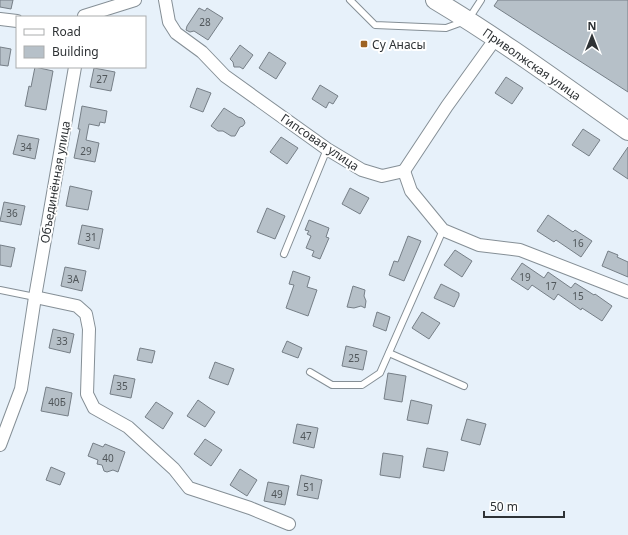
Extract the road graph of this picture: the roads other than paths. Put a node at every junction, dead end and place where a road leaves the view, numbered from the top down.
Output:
1 (135, 0) edge
2 (165, 0) edge
3 (350, 0) edge
4 (435, 0) edge
5 (481, 0) edge
6 (84, 16) edge
7 (0, 20) edge
8 (468, 20) junction
9 (16, 21) edge
10 (496, 38) junction
11 (75, 68) edge
12 (628, 131) edge
13 (327, 148) junction
14 (404, 171) junction
15 (443, 230) junction
16 (284, 254) dead end
17 (0, 290) edge
18 (628, 292) edge
19 (35, 297) junction
20 (389, 353) junction
21 (310, 372) dead end
22 (464, 386) dead end
23 (0, 445) edge
24 (289, 524) dead end

1 - 6 street
2 - 13 street, Гипсовая улица
3 - 8 lane
4 - 8 main road, Приволжская улица
5 - 8 lane
7 - 9 street
8 - 10 main road, Приволжская улица
10 - 12 main road, Приволжская улица
10 - 14 street
11 - 19 street, Объединённая улица
13 - 14 street, Гипсовая улица
13 - 16 lane
14 - 15 street
15 - 18 street
15 - 20 lane
17 - 19 lane
19 - 23 street, Объединённая улица
19 - 24 street
20 - 21 lane
20 - 22 lane

